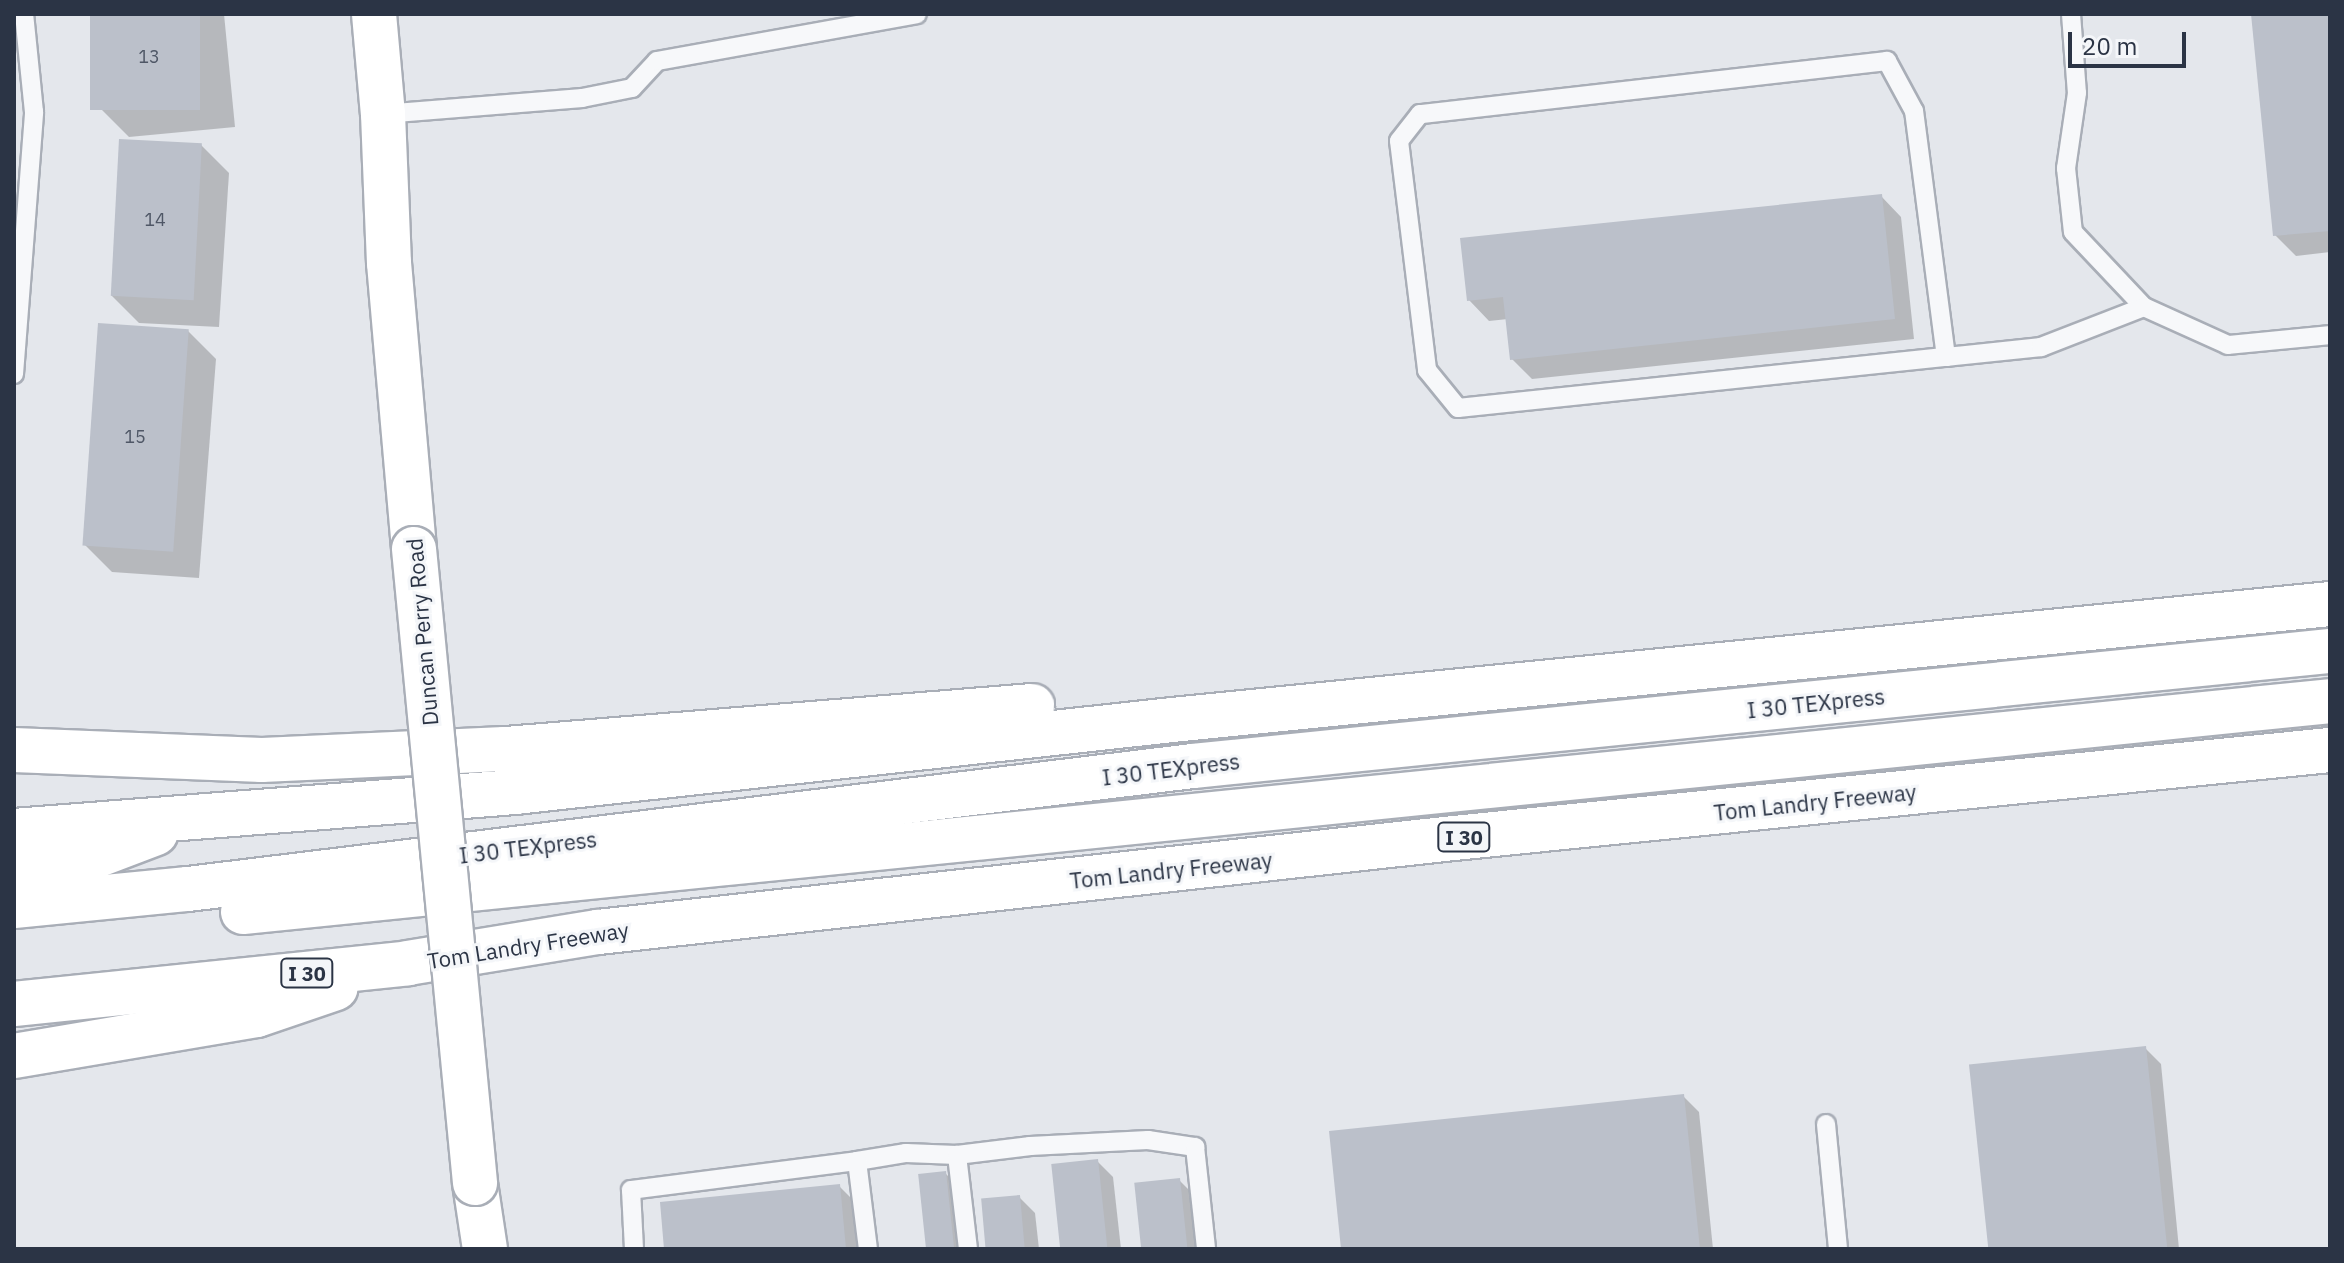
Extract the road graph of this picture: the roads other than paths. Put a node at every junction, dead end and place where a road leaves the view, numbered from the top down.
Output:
1 (24, 14) edge
2 (374, 14) edge
3 (917, 14) edge
4 (2071, 14) edge
5 (383, 114) junction
6 (2144, 307) junction
7 (2330, 335) edge
8 (1946, 357) junction
9 (14, 374) edge
10 (2330, 604) edge
11 (2330, 651) edge
12 (2330, 701) edge
13 (1172, 720) junction
14 (14, 750) edge
15 (2330, 750) edge
16 (203, 815) junction
17 (14, 831) edge
18 (14, 870) edge
19 (14, 906) edge
20 (14, 936) edge
21 (408, 963) junction
22 (14, 1004) edge
23 (14, 1056) edge
24 (1826, 1124) dead end
25 (957, 1155) junction
26 (857, 1161) junction
27 (485, 1249) edge
28 (634, 1249) edge
29 (868, 1249) edge
30 (968, 1249) edge
31 (1206, 1249) edge
32 (1838, 1249) edge

1 - 9 lane
2 - 5 main road, Duncan Perry Road
3 - 5 lane
4 - 6 lane
5 - 27 main road, Duncan Perry Road, bridge
6 - 7 lane
6 - 8 lane
8 - 8 lane
10 - 13 main road
11 - 19 main road, I 30 TEXpress
12 - 20 main road, I 30 TEXpress
13 - 14 main road
13 - 16 main road
15 - 21 main road, Tom Landry Freeway / I 30
16 - 17 main road
16 - 18 main road
21 - 22 main road, Tom Landry Freeway / I 30
21 - 23 main road
24 - 32 lane
25 - 26 lane
25 - 30 lane
25 - 31 lane
26 - 28 lane
26 - 29 lane

